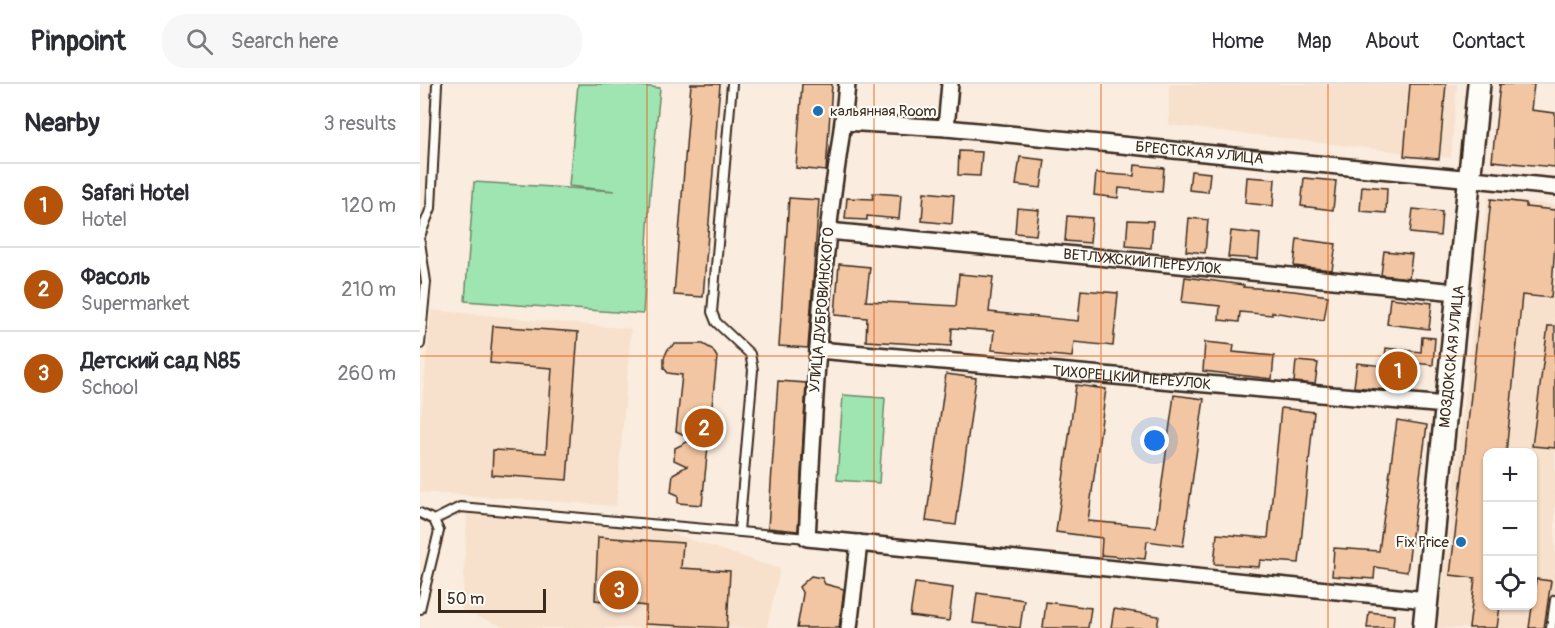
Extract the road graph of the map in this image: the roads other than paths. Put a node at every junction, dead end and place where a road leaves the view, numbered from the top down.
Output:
1 (437, 84) edge
2 (732, 84) edge
3 (847, 84) edge
4 (950, 84) edge
5 (1479, 84) edge
6 (844, 122) junction
7 (946, 128) junction
8 (1469, 178) junction
9 (1555, 187) edge
10 (828, 231) junction
11 (420, 236) edge
12 (420, 242) edge
13 (1457, 292) junction
14 (420, 344) edge
15 (818, 350) junction
16 (1446, 405) junction
17 (420, 513) edge
18 (434, 520) junction
19 (739, 531) junction
20 (807, 538) junction
21 (859, 543) junction
22 (1427, 600) junction
23 (1555, 600) edge
24 (420, 609) edge
25 (849, 628) edge
26 (1424, 628) edge
27 (1551, 628) edge

1 - 11 lane
2 - 19 lane
3 - 6 street, УЛИЦА ДУБРОВИНСКОГО
4 - 7 street
5 - 8 main road, МОЗДОКСКАЯ УЛИЦА
6 - 7 street, БРЕСТСКАЯ УЛИЦА
6 - 10 street, УЛИЦА ДУБРОВИНСКОГО
7 - 8 street, БРЕСТСКАЯ УЛИЦА
8 - 9 street, БРЕСТСКАЯ УЛИЦА
8 - 13 main road, МОЗДОКСКАЯ УЛИЦА
10 - 13 street, ВЕТЛУЖСКИЙ ПЕРЕУЛОК
10 - 15 street, УЛИЦА ДУБРОВИНСКОГО
12 - 14 lane
13 - 16 main road, МОЗДОКСКАЯ УЛИЦА
15 - 16 street, ТИХОРЕЦКИЙ ПЕРЕУЛОК
15 - 20 street, УЛИЦА ДУБРОВИНСКОГО
16 - 22 main road, МОЗДОКСКАЯ УЛИЦА
17 - 18 lane
18 - 19 lane
18 - 24 lane
19 - 20 lane
20 - 21 street
21 - 22 street
21 - 25 street
22 - 26 main road, МОЗДОКСКАЯ УЛИЦА
23 - 27 lane

